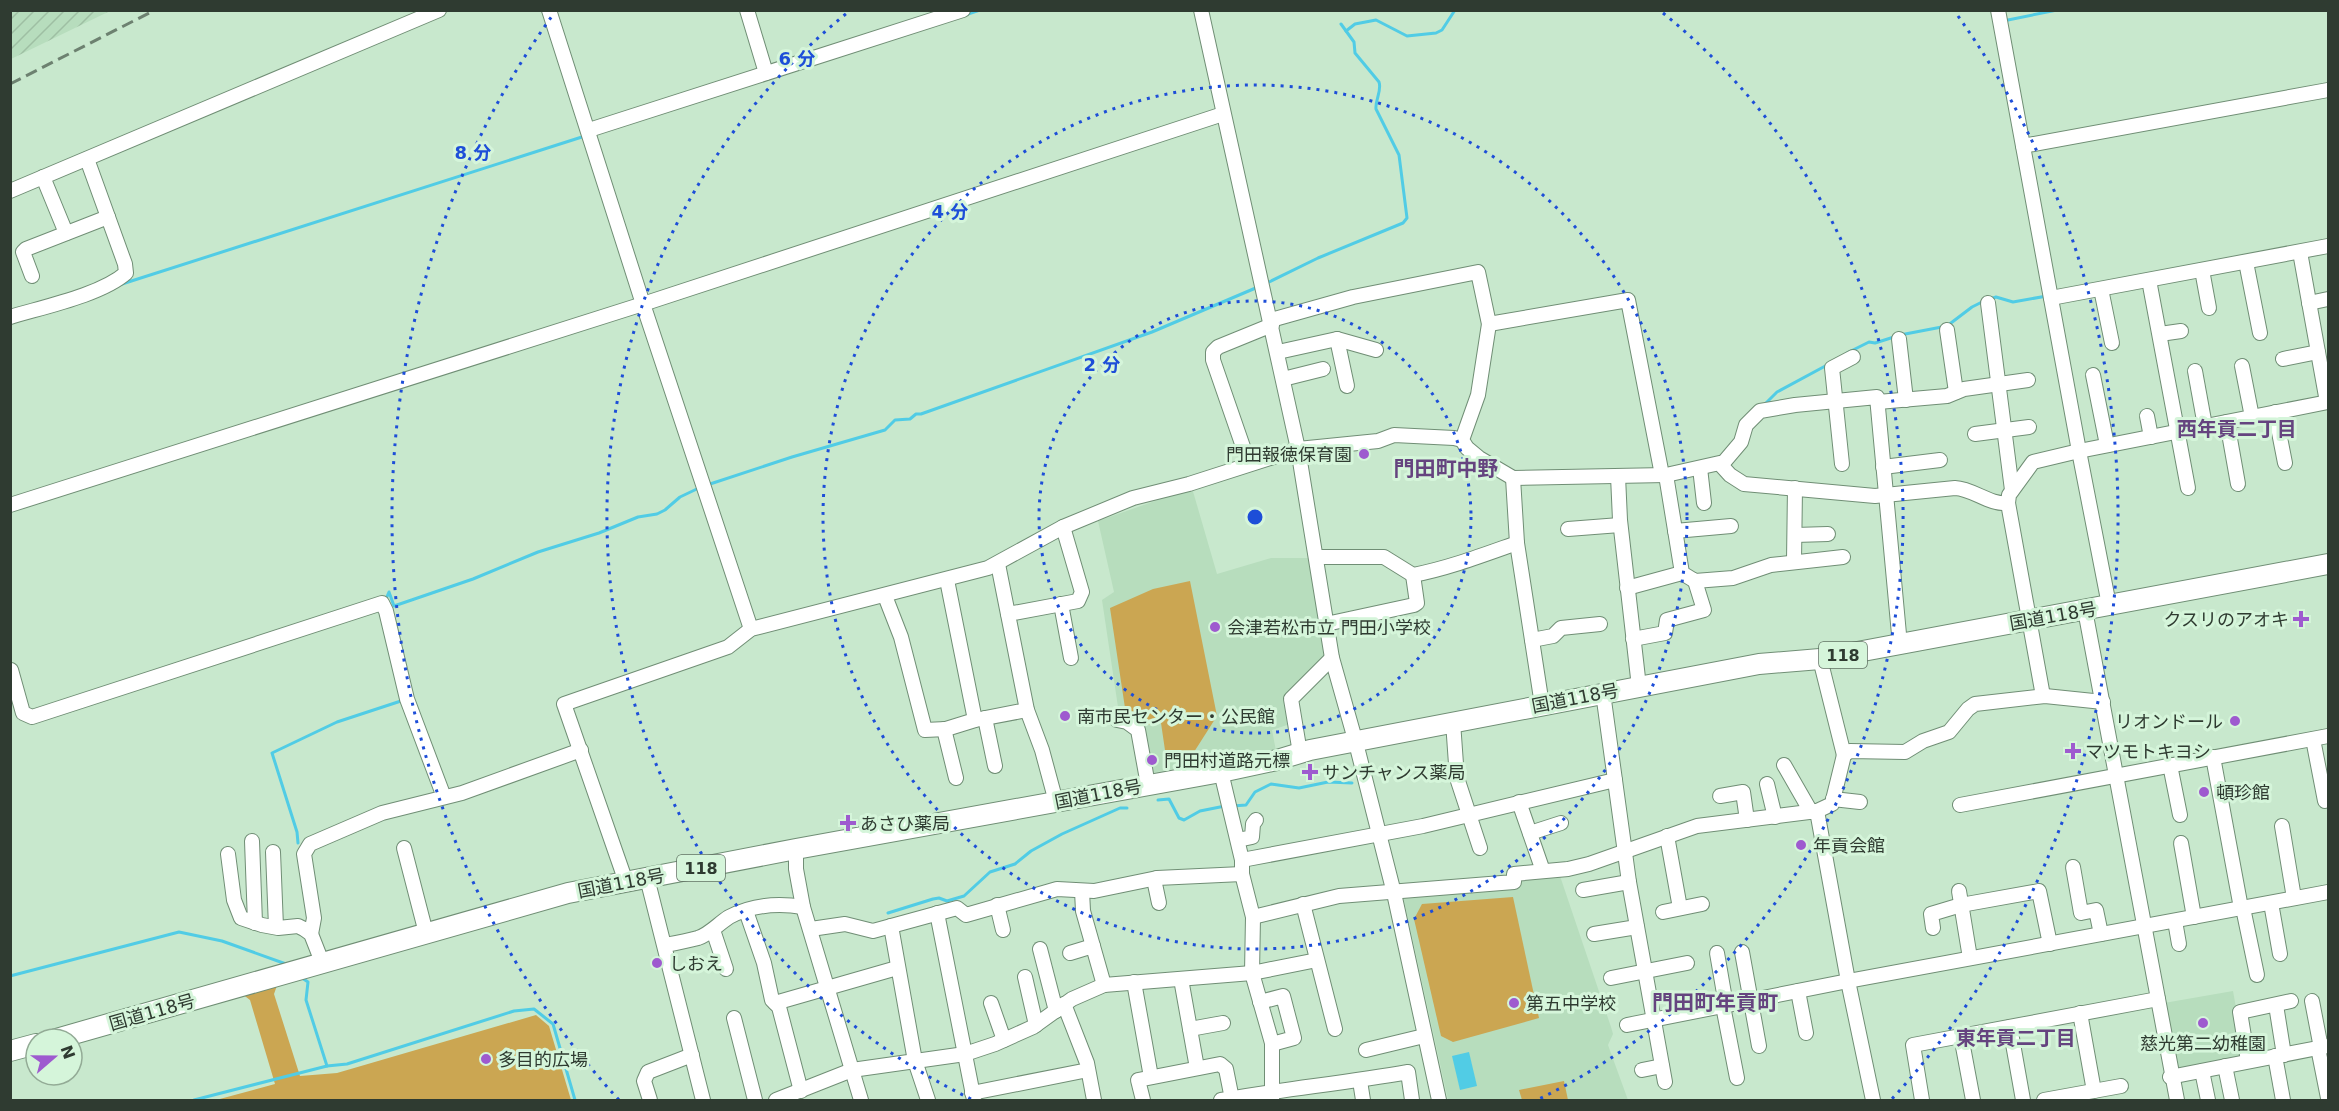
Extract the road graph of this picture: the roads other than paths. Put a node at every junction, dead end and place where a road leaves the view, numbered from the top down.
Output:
1 (440, 10) edge
2 (549, 10) edge
3 (747, 10) edge
4 (963, 10) edge
5 (1201, 10) edge
6 (1998, 10) edge
7 (766, 74) junction
8 (2328, 90) edge
9 (1223, 114) junction
10 (589, 130) junction
11 (2023, 146) junction
12 (87, 159) junction
13 (43, 177) junction
14 (10, 191) edge
15 (108, 217) junction
16 (66, 233) junction
17 (2328, 249) edge
18 (2300, 252) junction
19 (2246, 262) junction
20 (2202, 270) junction
21 (32, 276) dead end
22 (2149, 280) junction
23 (2101, 289) junction
24 (2051, 298) junction
25 (2328, 299) edge
26 (1988, 303) dead end
27 (2309, 303) junction
28 (643, 304) junction
29 (2209, 308) dead end
30 (10, 317) edge
31 (1271, 322) junction
32 (1489, 324) junction
33 (1947, 330) dead end
34 (2181, 331) dead end
35 (2260, 333) dead end
36 (2160, 334) junction
37 (1337, 339) junction
38 (1899, 339) dead end
39 (2112, 343) dead end
40 (1376, 350) dead end
41 (1278, 352) junction
42 (2318, 352) junction
43 (1853, 357) dead end
44 (2283, 359) dead end
45 (2242, 366) dead end
46 (1323, 369) dead end
47 (2195, 371) dead end
48 (2093, 375) dead end
49 (1283, 379) junction
50 (2028, 380) dead end
51 (1998, 383) junction
52 (1347, 386) dead end
53 (1956, 392) junction
54 (1906, 400) junction
55 (1835, 402) junction
56 (1878, 402) junction
57 (2328, 402) edge
58 (2275, 412) junction
59 (2147, 416) dead end
60 (2252, 417) junction
61 (2227, 422) junction
62 (2205, 426) junction
63 (2029, 427) dead end
64 (2005, 431) junction
65 (2178, 432) junction
66 (1975, 434) dead end
67 (2151, 437) junction
68 (1462, 440) junction
69 (2107, 445) junction
70 (1298, 449) junction
71 (2079, 451) junction
72 (1940, 460) dead end
73 (2285, 463) dead end
74 (1249, 464) junction
75 (1720, 464) junction
76 (1842, 464) dead end
77 (1883, 466) junction
78 (1700, 468) junction
79 (1664, 475) junction
80 (1618, 476) junction
81 (1513, 478) junction
82 (2238, 484) dead end
83 (1795, 488) junction
84 (2188, 488) dead end
85 (1886, 496) junction
86 (2010, 497) junction
87 (1704, 503) dead end
88 (10, 505) edge
89 (1620, 525) junction
90 (1731, 526) dead end
91 (1063, 527) junction
92 (1568, 529) dead end
93 (1675, 531) junction
94 (1828, 534) dead end
95 (1795, 535) junction
96 (1517, 543) junction
97 (1317, 557) junction
98 (1843, 557) dead end
99 (1794, 561) junction
100 (998, 564) junction
101 (2328, 564) edge
102 (1682, 573) junction
103 (1413, 575) junction
104 (947, 580) junction
105 (1695, 580) junction
106 (1627, 588) junction
107 (885, 596) junction
108 (1061, 604) junction
109 (2109, 605) junction
110 (2085, 610) junction
111 (1008, 614) junction
112 (2030, 620) junction
113 (1326, 624) junction
114 (1600, 624) dead end
115 (751, 629) junction
116 (1633, 639) junction
117 (1532, 640) junction
118 (1900, 645) junction
119 (1071, 658) dead end
120 (1332, 658) junction
121 (10, 659) edge
122 (1820, 659) junction
123 (11, 670) edge
124 (1638, 687) junction
125 (1603, 693) junction
126 (2043, 696) junction
127 (2103, 702) junction
128 (1542, 705) junction
129 (1027, 710) junction
130 (980, 719) junction
131 (1117, 720) dead end
132 (1453, 722) junction
133 (944, 729) junction
134 (2328, 736) edge
135 (2313, 739) junction
136 (1356, 742) junction
137 (581, 750) junction
138 (1300, 753) junction
139 (1844, 755) junction
140 (2213, 757) junction
141 (1784, 765) dead end
142 (2170, 765) junction
143 (995, 766) dead end
144 (1221, 772) junction
145 (2117, 777) junction
146 (956, 778) dead end
147 (1615, 780) junction
148 (1148, 784) junction
149 (1767, 784) dead end
150 (1720, 796) dead end
151 (444, 797) junction
152 (1833, 799) junction
153 (2325, 801) dead end
154 (1056, 802) junction
155 (1519, 802) junction
156 (1860, 802) dead end
157 (1960, 805) dead end
158 (1814, 812) junction
159 (1468, 814) junction
160 (2180, 815) dead end
161 (1774, 817) junction
162 (1256, 820) dead end
163 (1748, 820) junction
164 (1561, 823) dead end
165 (2282, 826) dead end
166 (1530, 833) junction
167 (1379, 834) junction
168 (1667, 836) junction
169 (1238, 840) junction
170 (252, 842) dead end
171 (2181, 843) dead end
172 (404, 848) dead end
173 (1480, 848) dead end
174 (796, 849) junction
175 (1624, 850) junction
176 (273, 852) dead end
177 (228, 854) dead end
178 (1242, 867) junction
179 (2073, 867) dead end
180 (1543, 871) junction
181 (647, 878) junction
182 (1157, 878) junction
183 (626, 882) junction
184 (1629, 882) junction
185 (1583, 890) dead end
186 (1082, 891) junction
187 (1959, 891) dead end
188 (2328, 892) edge
189 (1394, 893) junction
190 (2294, 898) junction
191 (1159, 903) dead end
192 (2271, 903) junction
193 (1303, 904) junction
194 (1702, 904) dead end
195 (997, 905) junction
196 (1961, 905) junction
197 (803, 908) junction
198 (1680, 908) junction
199 (2242, 908) junction
200 (746, 912) junction
201 (1663, 912) dead end
202 (937, 913) junction
203 (1253, 917) junction
204 (2194, 917) junction
205 (2175, 921) junction
206 (255, 922) junction
207 (891, 926) junction
208 (2145, 926) junction
209 (276, 927) junction
210 (1637, 927) junction
211 (1933, 928) dead end
212 (811, 929) junction
213 (713, 930) junction
214 (1003, 930) dead end
215 (426, 933) junction
216 (311, 934) junction
217 (1594, 934) dead end
218 (2101, 934) junction
219 (2050, 944) junction
220 (2179, 944) dead end
221 (665, 945) junction
222 (1093, 946) junction
223 (1040, 949) dead end
224 (1743, 952) dead end
225 (1070, 953) dead end
226 (1717, 953) dead end
227 (2280, 954) dead end
228 (1970, 958) junction
229 (1317, 960) junction
230 (322, 962) junction
231 (1687, 963) dead end
232 (897, 968) junction
233 (726, 969) dead end
234 (1645, 971) junction
235 (1252, 973) junction
236 (2257, 975) dead end
237 (1025, 977) dead end
238 (1611, 978) dead end
239 (1181, 979) junction
240 (1848, 981) junction
241 (1134, 982) junction
242 (1104, 985) junction
243 (828, 986) junction
244 (1798, 991) junction
245 (2158, 999) junction
246 (1751, 1000) junction
247 (2291, 1001) dead end
248 (2312, 1001) dead end
249 (1260, 1002) junction
250 (775, 1003) junction
251 (991, 1003) dead end
252 (1725, 1005) junction
253 (2276, 1005) junction
254 (1060, 1007) junction
255 (2079, 1014) junction
256 (734, 1018) dead end
257 (1653, 1020) junction
258 (1223, 1023) dead end
259 (1036, 1025) junction
260 (1627, 1025) dead end
261 (2010, 1027) junction
262 (1190, 1029) junction
263 (1335, 1029) dead end
264 (84, 1031) edge
265 (1806, 1033) dead end
266 (1424, 1036) junction
267 (1961, 1036) junction
268 (1004, 1040) junction
269 (1272, 1044) junction
270 (1759, 1046) dead end
271 (2323, 1047) edge
272 (1366, 1050) dead end
273 (965, 1054) junction
274 (692, 1055) junction
275 (2279, 1055) junction
276 (915, 1061) junction
277 (2248, 1061) junction
278 (1662, 1066) junction
279 (2225, 1066) junction
280 (1197, 1068) junction
281 (852, 1070) junction
282 (1088, 1070) junction
283 (1642, 1070) dead end
284 (2202, 1071) junction
285 (1151, 1077) junction
286 (2171, 1077) junction
287 (1737, 1078) dead end
288 (1360, 1081) junction
289 (1665, 1082) dead end
290 (2121, 1086) dead end
291 (801, 1091) junction
292 (2094, 1091) junction
293 (1272, 1096) edge
294 (973, 1097) edge
295 (2071, 1098) edge
296 (2328, 1098) edge
297 (700, 1100) edge
298 (1226, 1100) edge
299 (650, 1101) edge
300 (755, 1101) edge
301 (776, 1101) edge
302 (861, 1101) edge
303 (928, 1101) edge
304 (1094, 1101) edge
305 (1143, 1101) edge
306 (1364, 1101) edge
307 (1412, 1101) edge
308 (1439, 1101) edge
309 (1873, 1101) edge
310 (1922, 1101) edge
311 (1973, 1101) edge
312 (2023, 1101) edge
313 (2044, 1101) edge
314 (2177, 1101) edge
315 (2208, 1101) edge
316 (2232, 1101) edge
317 (2283, 1101) edge

1 - 12 street
2 - 10 street
3 - 7 street
4 - 7 street
5 - 9 street
6 - 11 street
7 - 10 street
8 - 11 street
9 - 28 street
9 - 31 street
10 - 28 street
11 - 24 street
12 - 13 street
12 - 15 street
13 - 14 street
13 - 16 street
15 - 16 street
15 - 30 street
16 - 21 street
17 - 18 street
18 - 19 street
18 - 27 street
19 - 20 street
19 - 35 street
20 - 22 street
20 - 29 street
22 - 23 street
22 - 36 street
23 - 24 street
23 - 39 street
24 - 71 street
25 - 27 street
26 - 51 street
27 - 42 street
28 - 88 street
28 - 115 street
31 - 32 street
31 - 41 street
31 - 74 street
32 - 68 street
32 - 79 street
33 - 53 street
34 - 36 street
36 - 65 street
37 - 40 street
37 - 41 street
37 - 52 street
38 - 54 street
41 - 49 street
42 - 44 street
42 - 57 street
43 - 55 street
45 - 60 street
46 - 49 street
47 - 62 street
48 - 69 street
49 - 70 street
50 - 51 street
51 - 53 street
51 - 64 street
53 - 54 street
54 - 56 street
55 - 56 street
55 - 75 street
55 - 76 street
56 - 77 street
57 - 58 street
58 - 60 street
58 - 73 street
59 - 67 street
60 - 61 street
61 - 62 street
61 - 82 street
62 - 65 street
63 - 64 street
64 - 66 street
64 - 86 street
65 - 67 street
65 - 84 street
67 - 69 street
68 - 70 street
68 - 81 street
69 - 71 street
70 - 74 street
70 - 97 street
71 - 86 street
71 - 109 street
72 - 77 street
74 - 91 street
75 - 78 street
75 - 83 street
77 - 85 street
78 - 79 street
78 - 87 street
79 - 80 street
79 - 93 street
80 - 81 street
80 - 89 street
81 - 96 street
83 - 85 street
83 - 95 street
85 - 86 street
85 - 118 street
86 - 112 street
89 - 92 street
89 - 106 street
90 - 93 street
91 - 100 street
91 - 108 street
93 - 102 street
94 - 95 street
95 - 99 street
96 - 103 street
96 - 117 street
97 - 103 street
97 - 113 street
98 - 99 street
99 - 105 street
100 - 104 street
100 - 111 street
101 - 109 highway, 国道118号 / 118
102 - 105 street
102 - 106 street
103 - 113 street
104 - 107 street
104 - 130 street
105 - 116 street
106 - 116 street
107 - 115 street
107 - 133 street
108 - 111 street
108 - 119 street
109 - 110 highway, 国道118号 / 118
110 - 112 highway, 国道118号 / 118
110 - 127 street
111 - 129 street
112 - 118 highway, 国道118号 / 118
112 - 126 street
113 - 120 street
114 - 117 street
115 - 137 street
116 - 124 street
117 - 128 street
118 - 122 highway, 国道118号 / 118
120 - 136 street
120 - 138 street
121 - 123 street
122 - 124 highway, 国道118号 / 118
122 - 139 street
123 - 151 street
124 - 125 highway, 国道118号 / 118
125 - 128 highway, 国道118号 / 118
125 - 147 street
126 - 127 street
126 - 139 street
127 - 145 street
128 - 132 highway, 国道118号 / 118
129 - 130 street
129 - 154 street
130 - 133 street
130 - 143 street
131 - 148 street
132 - 136 highway, 国道118号 / 118
132 - 159 street
133 - 146 street
134 - 135 street
135 - 140 street
135 - 153 street
136 - 138 highway, 国道118号 / 118
136 - 167 street
137 - 151 street
137 - 183 street
138 - 144 highway, 国道118号 / 118
139 - 152 street
140 - 142 street
140 - 199 street
141 - 158 street
142 - 145 street
142 - 160 street
144 - 148 highway, 国道118号 / 118
144 - 169 street
145 - 157 street
145 - 208 street
147 - 155 street
147 - 175 street
148 - 154 highway, 国道118号 / 118
149 - 161 street
150 - 163 street
151 - 216 street
152 - 156 street
152 - 158 street
154 - 174 highway, 国道118号 / 118
155 - 159 street
155 - 166 street
158 - 161 street
158 - 240 street
159 - 167 street
159 - 173 street
161 - 163 street
162 - 169 street
163 - 168 street
164 - 166 street
165 - 190 street
166 - 180 street
167 - 178 street
167 - 189 street
168 - 175 street
168 - 198 street
169 - 178 street
170 - 206 street
171 - 204 street
172 - 215 street
174 - 181 highway, 国道118号 / 118
174 - 197 street
175 - 180 street
175 - 184 street
176 - 209 street
177 - 206 street
178 - 182 street
178 - 203 street
179 - 218 street
180 - 189 street
181 - 183 highway, 国道118号 / 118
181 - 221 street
182 - 186 street
182 - 191 street
183 - 215 highway, 国道118号 / 118
184 - 185 street
184 - 210 street
186 - 195 street
186 - 222 street
187 - 196 street
188 - 190 street
189 - 193 street
189 - 266 street
190 - 192 street
192 - 199 street
192 - 227 street
193 - 203 street
193 - 229 street
194 - 198 street
195 - 202 street
195 - 214 street
196 - 211 street
196 - 219 street
196 - 228 street
197 - 200 street
197 - 212 street
198 - 201 street
199 - 204 street
199 - 236 street
200 - 213 street
200 - 250 street
202 - 207 street
202 - 273 street
203 - 235 street
204 - 205 street
205 - 208 street
205 - 220 street
206 - 209 street
207 - 212 street
207 - 232 street
208 - 218 street
208 - 245 street
209 - 216 street
210 - 217 street
210 - 234 street
212 - 243 street
213 - 221 street
213 - 233 street
215 - 230 highway, 国道118号 / 118
216 - 230 street
218 - 219 street
219 - 228 street
221 - 274 street
222 - 225 street
222 - 242 street
223 - 254 street
224 - 246 street
226 - 252 street
228 - 240 street
229 - 235 street
229 - 263 street
230 - 264 highway, 国道118号 / 118
231 - 234 street
232 - 243 street
232 - 276 street
234 - 238 street
234 - 257 street
235 - 239 street
235 - 249 street
237 - 259 street
239 - 241 street
239 - 262 street
240 - 244 street
240 - 309 street
241 - 242 street
241 - 285 street
242 - 254 street
243 - 250 street
243 - 281 street
244 - 246 street
244 - 265 street
245 - 255 street
245 - 286 street
246 - 252 street
246 - 270 street
247 - 253 street
248 - 271 street
249 - 269 street
249 - 269 street
250 - 291 street
251 - 268 street
252 - 257 street
252 - 287 street
253 - 275 street
253 - 277 street
254 - 259 street
254 - 282 street
255 - 261 street
255 - 292 street
256 - 300 street
257 - 260 street
257 - 278 street
258 - 262 street
259 - 268 street
261 - 267 street
261 - 312 street
262 - 280 street
266 - 272 street
266 - 308 street
267 - 310 street
267 - 311 street
268 - 273 street
269 - 293 street
271 - 275 street
271 - 296 street
273 - 276 street
273 - 294 street
274 - 297 street
274 - 299 street
275 - 277 street
275 - 317 street
276 - 281 street
276 - 303 street
277 - 279 street
278 - 283 street
278 - 289 street
279 - 284 street
279 - 316 street
280 - 285 street
280 - 298 street
281 - 291 street
281 - 302 street
282 - 294 street
282 - 304 street
284 - 286 street
284 - 315 street
285 - 305 street
286 - 314 street
288 - 293 street
288 - 306 street
288 - 307 street
290 - 292 street
291 - 301 street
292 - 295 street
293 - 298 street
295 - 313 street

